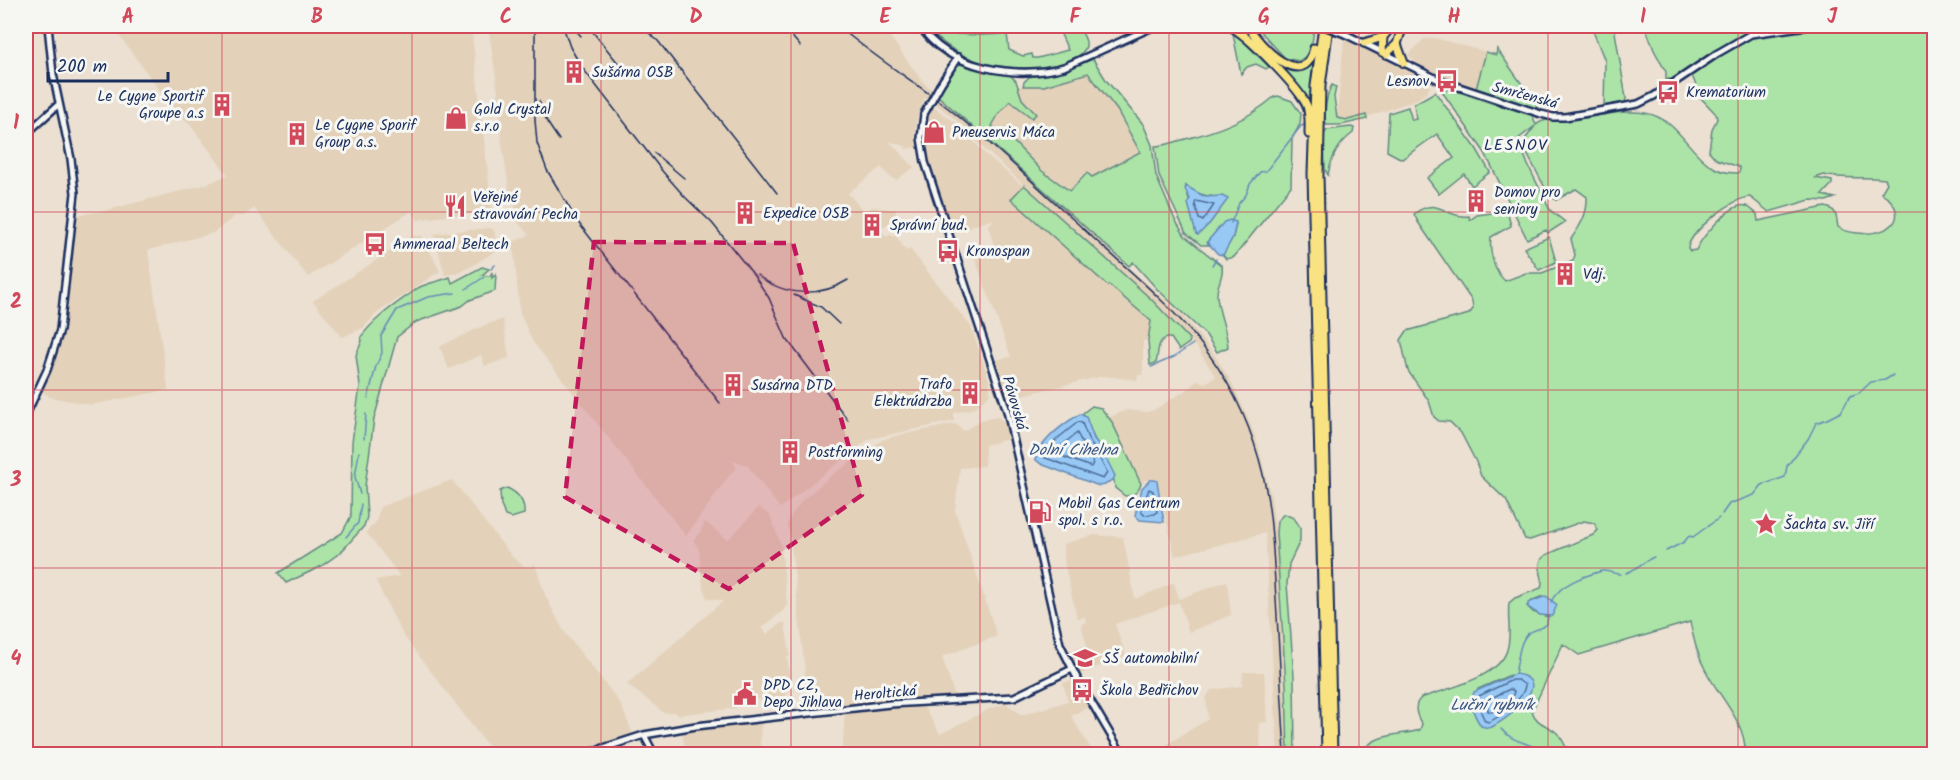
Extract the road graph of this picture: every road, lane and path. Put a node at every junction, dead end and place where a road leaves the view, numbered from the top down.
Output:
1 (48, 26) edge
2 (920, 26) edge
3 (1155, 26) edge
4 (1233, 26) edge
5 (1248, 26) edge
6 (1256, 26) edge
7 (1322, 26) edge
8 (1329, 26) edge
9 (1392, 26) edge
10 (1403, 26) edge
11 (1807, 26) edge
12 (1256, 37) junction
13 (1383, 38) junction
14 (1364, 43) junction
15 (1397, 44) junction
16 (1384, 53) junction
17 (958, 57) junction
18 (1404, 63) junction
19 (59, 104) junction
20 (1314, 117) junction
21 (26, 134) edge
22 (1314, 137) junction
23 (26, 416) edge
24 (1072, 669) junction
25 (644, 735) junction
26 (588, 753) edge
27 (654, 754) edge
28 (1122, 754) edge
29 (1326, 754) edge
30 (1333, 754) edge

1 - 19 street
2 - 17 street
3 - 17 street
4 - 20 highway
5 - 12 highway
6 - 12 highway
7 - 12 highway
7 - 14 street, Smrčenská, bridge
7 - 20 highway
8 - 20 highway
9 - 13 highway
10 - 15 highway
11 - 18 street, Smrčenská
13 - 14 highway
13 - 16 highway
14 - 16 street, Smrčenská
15 - 16 highway
15 - 18 highway
16 - 18 street, Smrčenská
17 - 24 street, Pávovská, bridge
19 - 21 street
19 - 23 street
20 - 22 highway
20 - 22 highway
22 - 29 highway
22 - 30 highway
24 - 25 street, Heroltická
24 - 28 street, Pávovská
25 - 26 street, Heroltická
25 - 27 street

